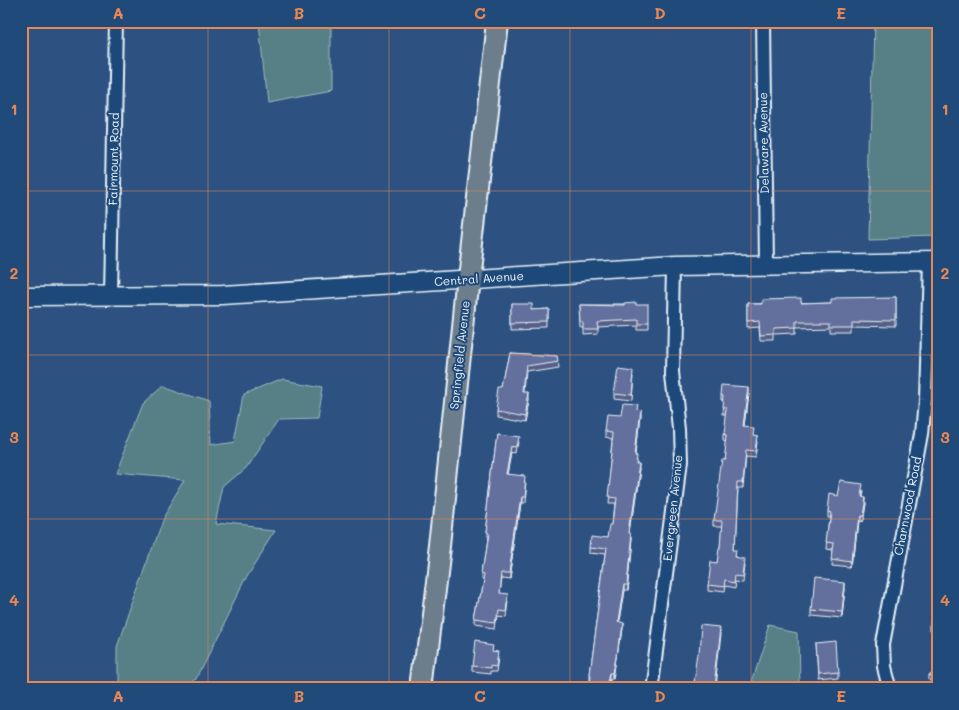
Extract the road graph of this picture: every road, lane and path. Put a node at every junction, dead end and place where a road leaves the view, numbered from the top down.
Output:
1 (116, 21) edge
2 (497, 21) edge
3 (763, 21) edge
4 (933, 262) edge
5 (766, 265) junction
6 (675, 266) junction
7 (468, 278) junction
8 (21, 296) edge
9 (111, 296) junction
10 (423, 689) edge
11 (651, 689) edge
12 (890, 689) edge

1 - 9 street, Fairmount Road
2 - 7 main road, Springfield Avenue
3 - 5 street, Delaware Avenue
4 - 5 street, Central Avenue
4 - 12 street, Charnwood Road
5 - 6 street, Central Avenue
6 - 7 street, Central Avenue
6 - 11 street, Evergreen Avenue
7 - 9 street, Central Avenue
7 - 10 main road, Springfield Avenue
8 - 9 street, Central Avenue

